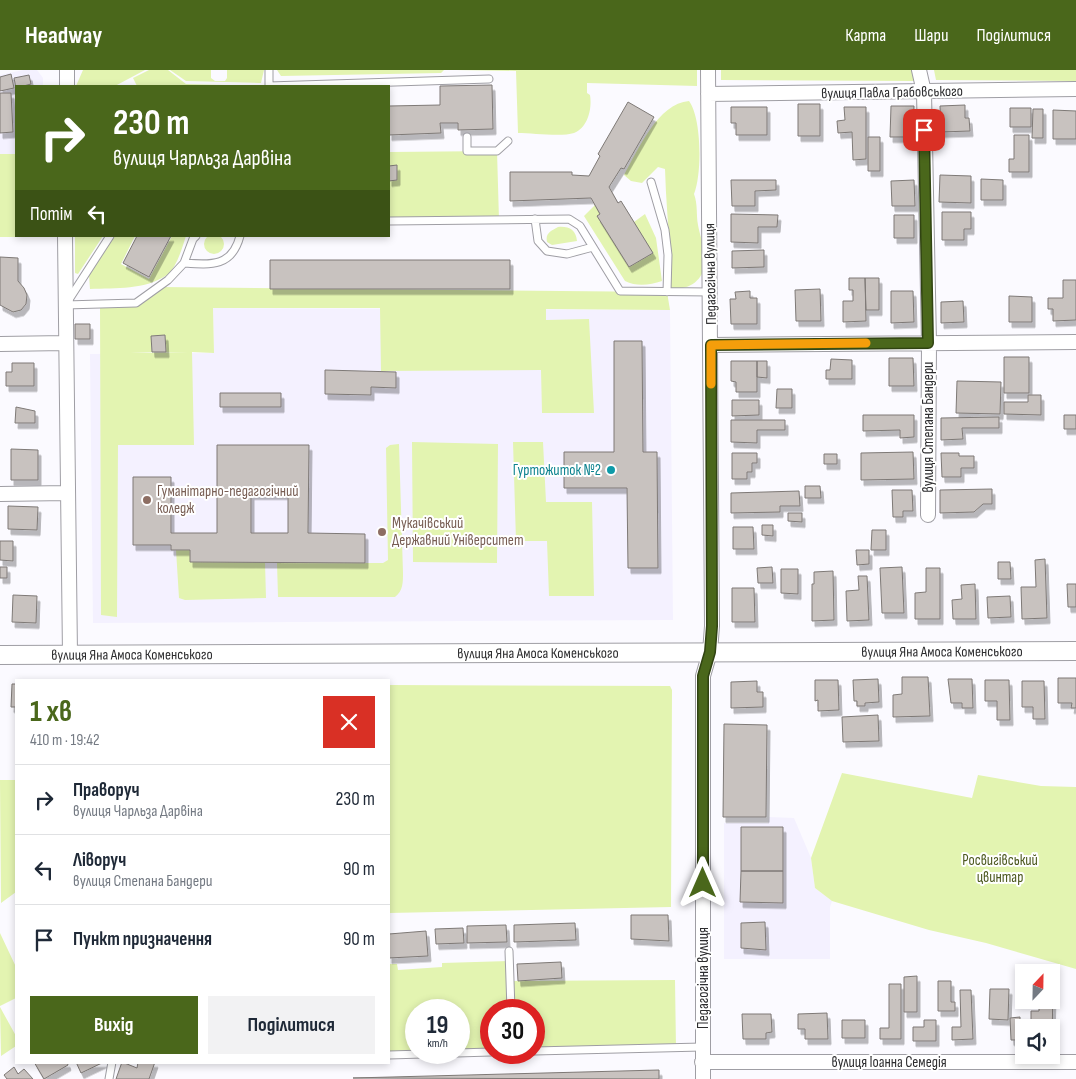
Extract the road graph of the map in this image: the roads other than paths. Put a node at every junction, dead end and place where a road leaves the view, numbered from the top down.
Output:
1 (67, 70) edge
2 (269, 70) edge
3 (708, 70) edge
4 (919, 70) edge
5 (489, 79) dead end
6 (67, 85) edge
7 (269, 85) edge
8 (300, 85) edge
9 (1076, 89) edge
10 (924, 92) junction
11 (708, 94) junction
12 (467, 137) dead end
13 (508, 141) dead end
14 (651, 182) dead end
15 (535, 219) junction
16 (390, 220) edge
17 (65, 237) edge
18 (109, 237) edge
19 (195, 237) edge
20 (240, 237) edge
21 (593, 248) junction
22 (184, 262) junction
23 (667, 292) junction
24 (711, 292) junction
25 (65, 305) junction
26 (1076, 342) edge
27 (928, 343) junction
28 (0, 344) edge
29 (65, 344) junction
30 (711, 345) junction
31 (66, 493) junction
32 (0, 494) edge
33 (928, 515) dead end
34 (1076, 651) edge
35 (710, 652) junction
36 (0, 655) edge
37 (70, 655) junction
38 (509, 951) dead end
39 (511, 999) edge
40 (545, 1051) edge
41 (480, 1052) edge
42 (702, 1054) junction
43 (390, 1055) edge
44 (1076, 1062) edge
45 (112, 1064) edge
46 (109, 1079) edge
47 (703, 1079) edge

1 - 6 street
2 - 7 lane
3 - 11 street, Педагогічна вулиця
4 - 10 street, вулиця Степана Бандери
5 - 8 lane
9 - 10 street, вулиця Павла Грабовського
10 - 11 street, вулиця Павла Грабовського
10 - 27 street, вулиця Степана Бандери
11 - 24 street, Педагогічна вулиця
12 - 13 lane
14 - 23 lane
15 - 16 lane
15 - 21 lane
15 - 21 lane
17 - 25 street
18 - 25 lane
19 - 22 lane
20 - 22 lane
21 - 23 lane
22 - 25 lane
23 - 24 lane
24 - 30 street, Педагогічна вулиця
25 - 29 street
26 - 27 street
27 - 30 street
27 - 33 street, вулиця Степана Бандери
28 - 29 street
29 - 31 street
30 - 35 street, Педагогічна вулиця
31 - 32 street
31 - 37 street
34 - 35 street, вулиця Яна Амоса Коменського
35 - 37 street, вулиця Яна Амоса Коменського
35 - 42 street, Педагогічна вулиця
36 - 37 street, вулиця Яна Амоса Коменського
38 - 39 lane
40 - 42 lane
41 - 43 lane
42 - 44 street, вулиця Іоанна Семедія
42 - 47 street, Педагогічна вулиця
45 - 46 lane

